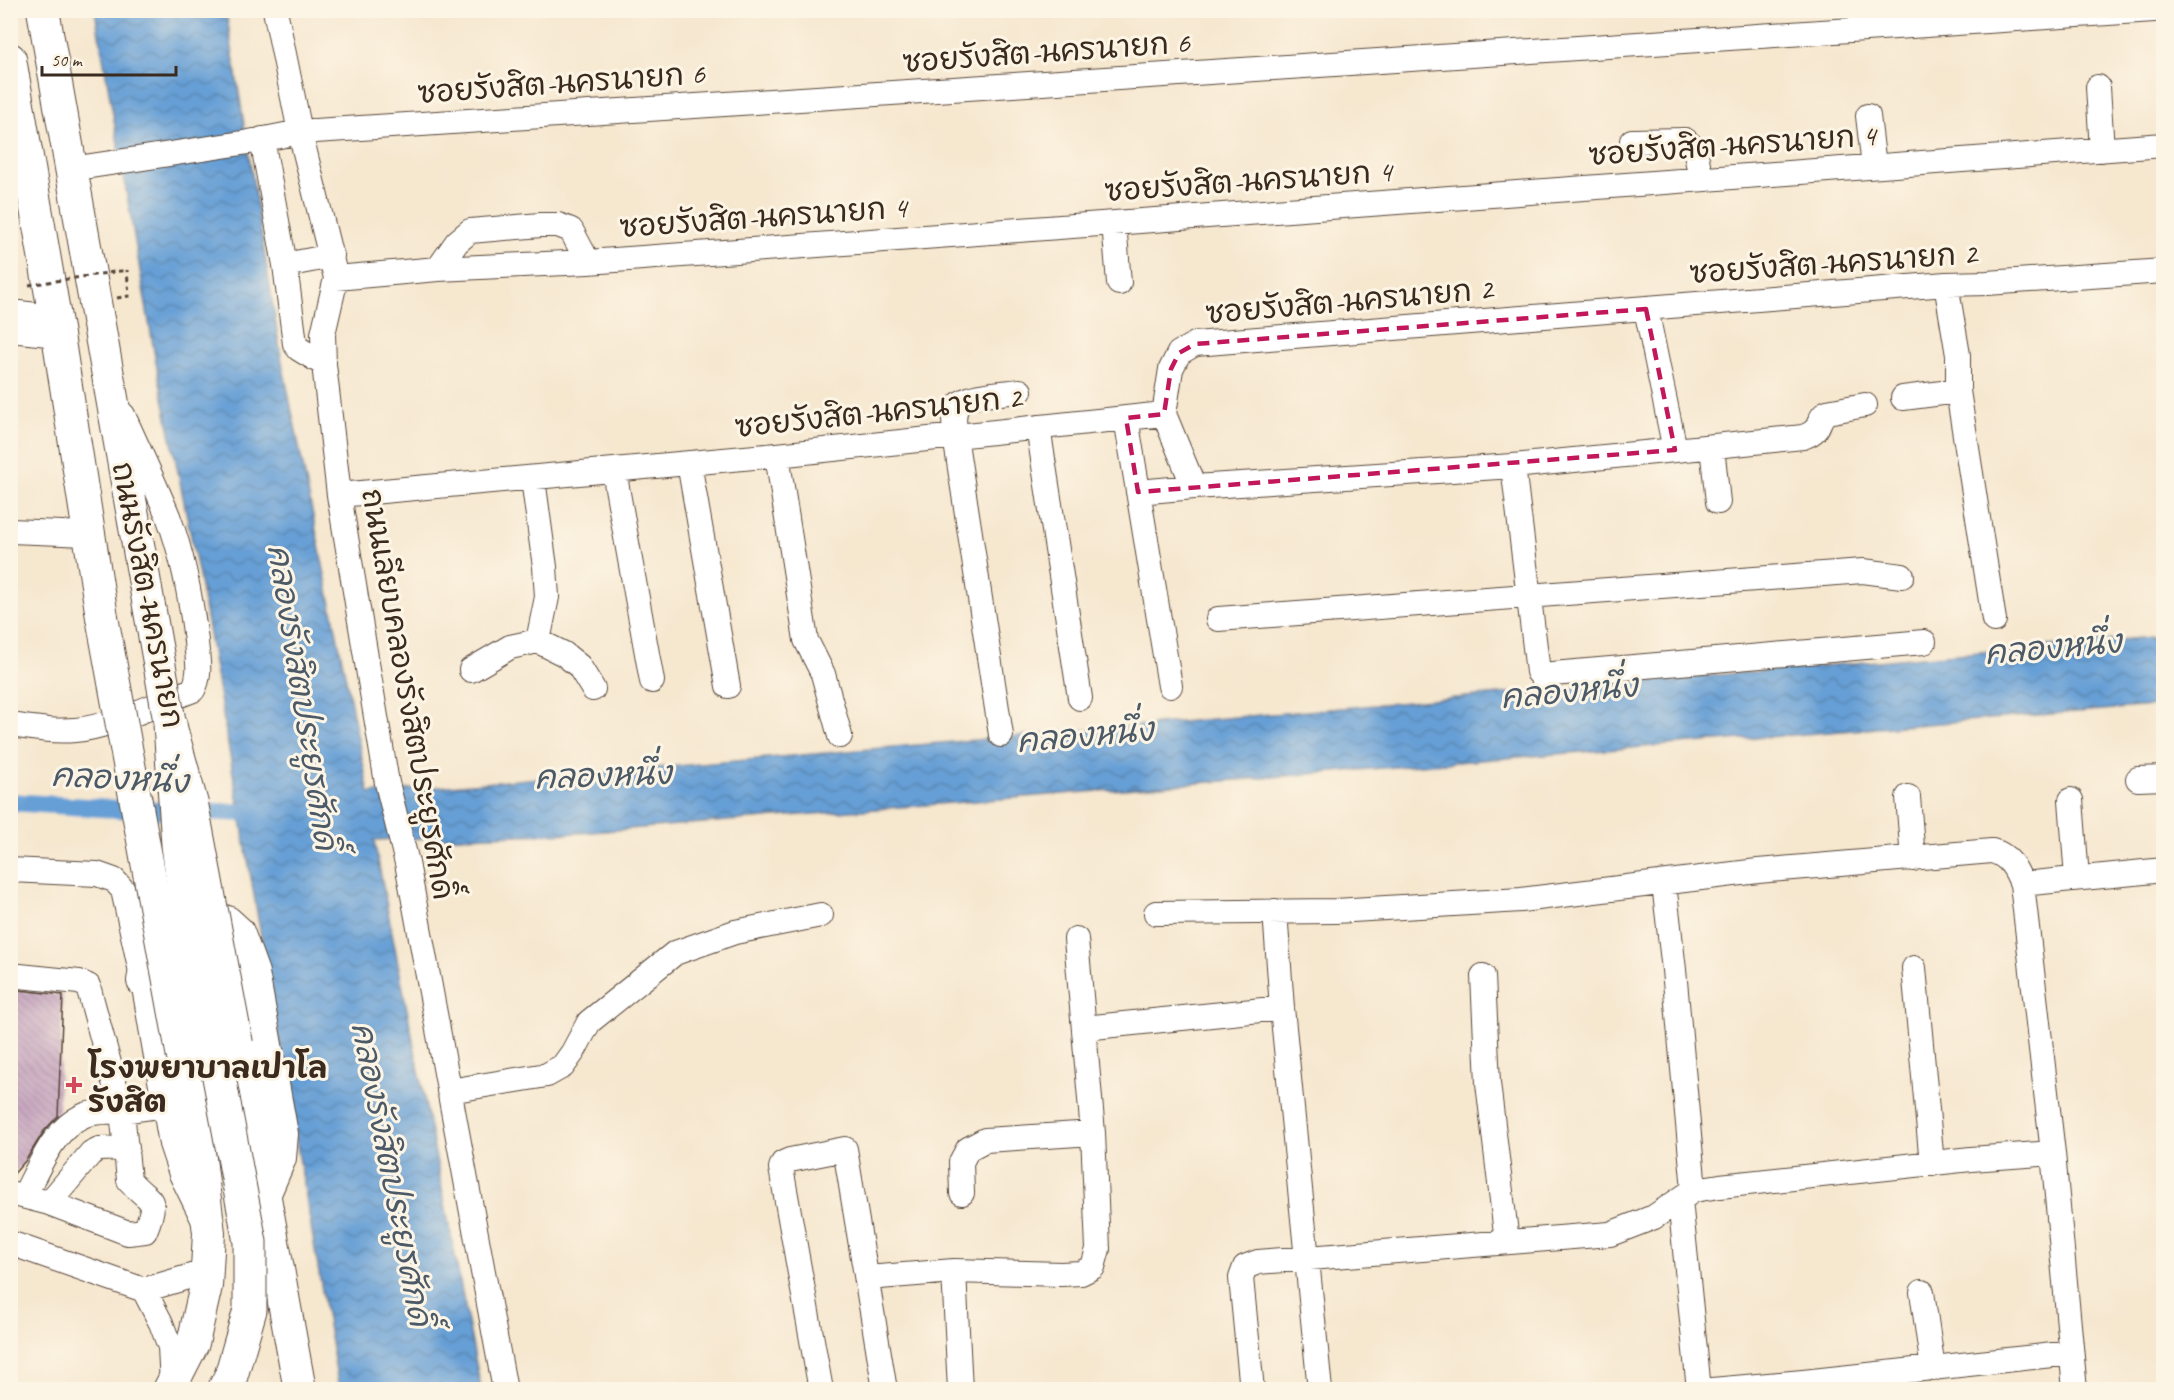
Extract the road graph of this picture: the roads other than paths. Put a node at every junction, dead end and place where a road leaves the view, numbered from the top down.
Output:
1 (44, 10) edge
2 (275, 10) edge
3 (2154, 10) edge
4 (10, 59) edge
5 (2098, 87) dead end
6 (1868, 116) dead end
7 (300, 132) junction
8 (255, 140) junction
9 (1632, 141) dead end
10 (2163, 145) edge
11 (2102, 150) junction
12 (1874, 166) junction
13 (71, 169) junction
14 (1701, 179) junction
15 (1114, 222) junction
16 (588, 262) junction
17 (285, 265) junction
18 (334, 267) junction
19 (438, 269) junction
20 (2163, 271) edge
21 (1119, 283) dead end
22 (1946, 284) junction
23 (1646, 309) junction
24 (10, 312) edge
25 (56, 326) junction
26 (10, 330) edge
27 (324, 364) junction
28 (108, 383) junction
29 (1020, 391) dead end
30 (1958, 391) junction
31 (1903, 398) dead end
32 (1865, 405) dead end
33 (1164, 414) junction
34 (1126, 418) junction
35 (1038, 427) junction
36 (955, 436) junction
37 (1712, 447) junction
38 (1675, 450) junction
39 (777, 455) junction
40 (689, 463) junction
41 (1513, 466) junction
42 (614, 471) junction
43 (533, 479) junction
44 (1194, 487) junction
45 (1138, 492) junction
46 (339, 495) junction
47 (1718, 502) dead end
48 (10, 531) edge
49 (88, 534) junction
50 (1902, 576) dead end
51 (1527, 596) junction
52 (1218, 619) dead end
53 (1994, 620) dead end
54 (538, 640) junction
55 (1924, 642) dead end
56 (471, 670) dead end
57 (652, 681) dead end
58 (728, 686) dead end
59 (1170, 686) dead end
60 (593, 689) dead end
61 (1080, 698) dead end
62 (170, 724) junction
63 (10, 725) edge
64 (1001, 735) dead end
65 (840, 736) dead end
66 (2163, 778) edge
67 (2138, 779) dead end
68 (1908, 797) dead end
69 (2070, 800) dead end
70 (1913, 859) junction
71 (10, 870) edge
72 (2163, 870) edge
73 (2077, 878) junction
74 (1664, 884) junction
75 (2022, 884) junction
76 (1275, 911) junction
77 (1156, 913) dead end
78 (821, 915) dead end
79 (1076, 939) dead end
80 (1914, 968) dead end
81 (10, 975) edge
82 (1483, 976) dead end
83 (143, 981) junction
84 (1282, 1008) junction
85 (1084, 1028) junction
86 (449, 1091) junction
87 (165, 1105) junction
88 (122, 1111) junction
89 (1093, 1133) junction
90 (127, 1148) junction
91 (2053, 1153) junction
92 (1932, 1164) junction
93 (264, 1193) junction
94 (962, 1193) dead end
95 (17, 1195) edge
96 (1687, 1195) junction
97 (49, 1203) junction
98 (270, 1227) junction
99 (209, 1233) junction
100 (1507, 1242) junction
101 (10, 1243) edge
102 (1307, 1260) junction
103 (207, 1265) junction
104 (954, 1271) junction
105 (867, 1278) junction
106 (144, 1290) junction
107 (1922, 1292) dead end
108 (2070, 1353) junction
109 (1933, 1369) junction
110 (171, 1387) edge
111 (224, 1389) edge
112 (280, 1389) edge
113 (300, 1389) edge
114 (505, 1389) edge
115 (821, 1389) edge
116 (885, 1389) edge
117 (960, 1389) edge
118 (1252, 1389) edge
119 (1320, 1389) edge
120 (1699, 1389) edge
121 (1712, 1389) edge
122 (2075, 1389) edge

1 - 13 main road, ถนนรังสิต-นครนายก
2 - 7 street, ถนนเลียบคลองรังสิตประยูรศักดิ์
3 - 7 street, ซอยรังสิต-นครนายก 6
4 - 25 main road, ถนนรังสิต-นครนายก
5 - 11 street
6 - 12 street
7 - 8 street, ซอยรังสิต-นครนายก 6
7 - 18 street, ถนนเลียบคลองรังสิตประยูรศักดิ์
8 - 13 street, ซอยรังสิต-นครนายก 6
8 - 17 street
9 - 14 street
10 - 11 street, ซอยรังสิต-นครนายก 4
11 - 12 street, ซอยรังสิต-นครนายก 4
12 - 14 street, ซอยรังสิต-นครนายก 4
13 - 28 main road, ถนนรังสิต-นครนายก
14 - 15 street, ซอยรังสิต-นครนายก 4
15 - 16 street, ซอยรังสิต-นครนายก 4
15 - 21 street
16 - 19 street, ซอยรังสิต-นครนายก 4
16 - 19 street
17 - 18 street, ซอยรังสิต-นครนายก 4
17 - 27 street
18 - 19 street, ซอยรังสิต-นครนายก 4
18 - 27 street, ถนนเลียบคลองรังสิตประยูรศักดิ์
20 - 22 street, ซอยรังสิต-นครนายก 2
22 - 23 street, ซอยรังสิต-นครนายก 2
22 - 30 street
23 - 33 street, ซอยรังสิต-นครนายก 2
23 - 38 street
24 - 25 street
25 - 26 street
25 - 49 main road, ถนนรังสิต-นครนายก
27 - 46 street, ถนนเลียบคลองรังสิตประยูรศักดิ์
28 - 62 main road, ถนนรังสิต-นครนายก, bridge
28 - 63 street
29 - 36 street
30 - 31 street
30 - 53 street
32 - 37 street
33 - 34 street, ซอยรังสิต-นครนายก 2
33 - 44 street
34 - 35 street, ซอยรังสิต-นครนายก 2
34 - 45 street
35 - 36 street, ซอยรังสิต-นครนายก 2
35 - 61 street
36 - 39 street, ซอยรังสิต-นครนายก 2
36 - 64 street
37 - 38 street
37 - 47 street
38 - 41 street
39 - 40 street, ซอยรังสิต-นครนายก 2
39 - 65 street
40 - 42 street, ซอยรังสิต-นครนายก 2
40 - 58 street
41 - 44 street
41 - 51 street
42 - 43 street, ซอยรังสิต-นครนายก 2
42 - 57 street
43 - 46 street, ซอยรังสิต-นครนายก 2
43 - 54 street
44 - 45 street
45 - 59 street
46 - 86 street, ถนนเลียบคลองรังสิตประยูรศักดิ์
48 - 49 street
49 - 99 main road, ถนนรังสิต-นครนายก, bridge
50 - 51 street
51 - 52 street
51 - 55 street
54 - 56 street
54 - 60 street
62 - 93 main road, ถนนรังสิต-นครนายก, bridge
62 - 111 highway, bridge
66 - 67 street
68 - 70 street
69 - 73 street
70 - 74 street
70 - 75 street
71 - 83 street
72 - 73 street
73 - 75 street
74 - 76 street
74 - 96 street
75 - 91 street
76 - 77 street
76 - 84 street
78 - 86 street
79 - 85 street
80 - 92 street
81 - 88 street
82 - 100 street
83 - 87 street
83 - 93 main road
84 - 85 street
84 - 102 street
85 - 89 street
86 - 114 street, ถนนเลียบคลองรังสิตประยูรศักดิ์
87 - 88 street
87 - 99 street
88 - 90 street
88 - 95 street
89 - 94 street
89 - 104 street
90 - 97 street
90 - 97 street
91 - 92 street
91 - 108 street
92 - 96 street
93 - 98 main road, ถนนรังสิต-นครนายก
95 - 97 street
96 - 100 street
96 - 120 street
98 - 112 main road
98 - 113 main road, ถนนรังสิต-นครนายก
99 - 103 main road, ถนนรังสิต-นครนายก
100 - 102 street
101 - 106 street
102 - 118 street
102 - 119 street
103 - 106 street
103 - 110 main road, ถนนรังสิต-นครนายก
104 - 105 street
104 - 117 street
105 - 115 street
105 - 116 street
106 - 110 street
107 - 109 street
108 - 109 street
108 - 122 street
109 - 121 street

